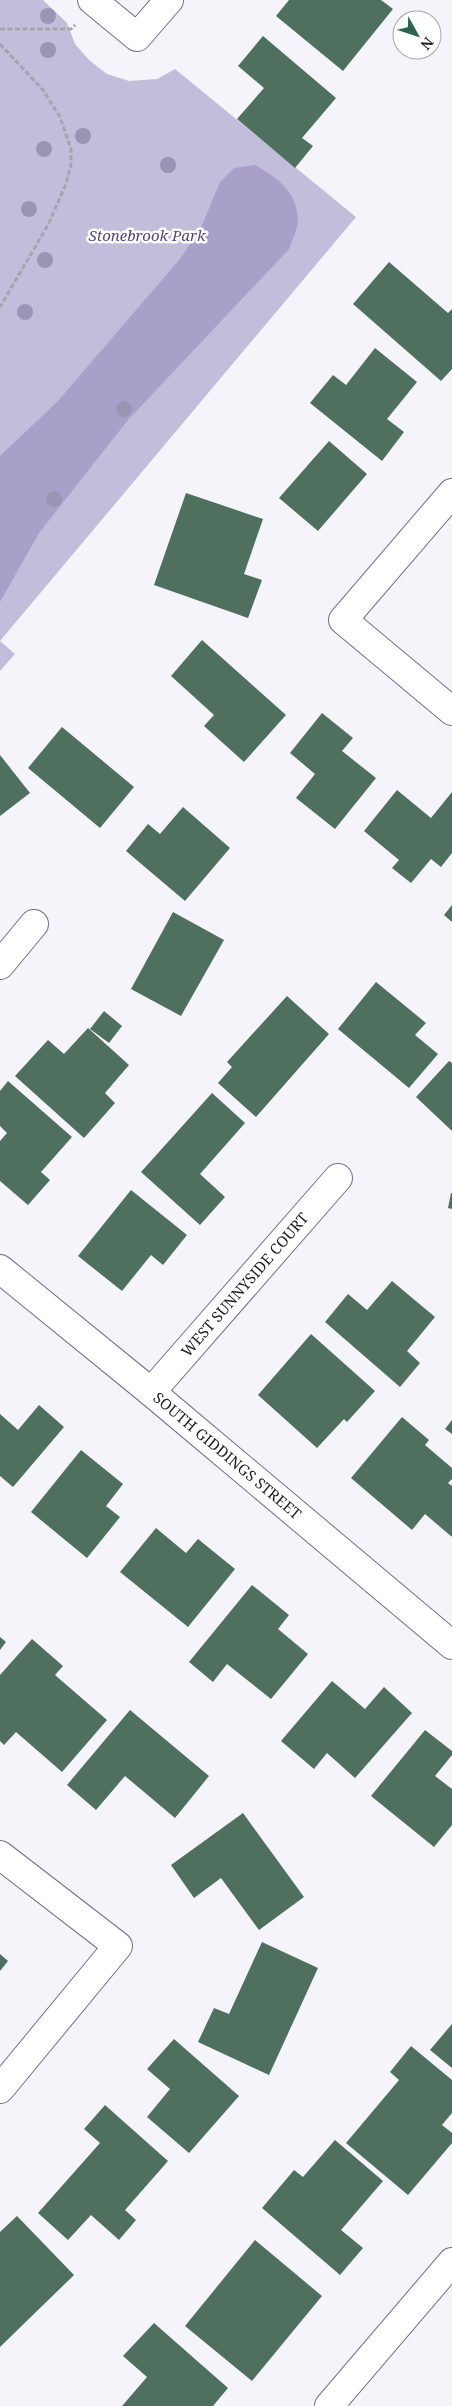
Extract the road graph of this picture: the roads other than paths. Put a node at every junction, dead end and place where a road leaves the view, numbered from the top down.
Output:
1 (92, 0) edge
2 (169, 0) edge
3 (452, 493) edge
4 (452, 711) edge
5 (34, 924) dead end
6 (0, 965) edge
7 (338, 1178) dead end
8 (0, 1269) edge
9 (152, 1392) junction
10 (452, 1645) edge
11 (0, 1854) edge
12 (0, 2088) edge
13 (452, 2262) edge
14 (329, 2406) edge

1 - 2 street
3 - 4 street
5 - 6 street
7 - 9 street, WEST SUNNYSIDE COURT
8 - 9 street, SOUTH GIDDINGS STREET
9 - 10 street, SOUTH GIDDINGS STREET
11 - 12 street
13 - 14 street

